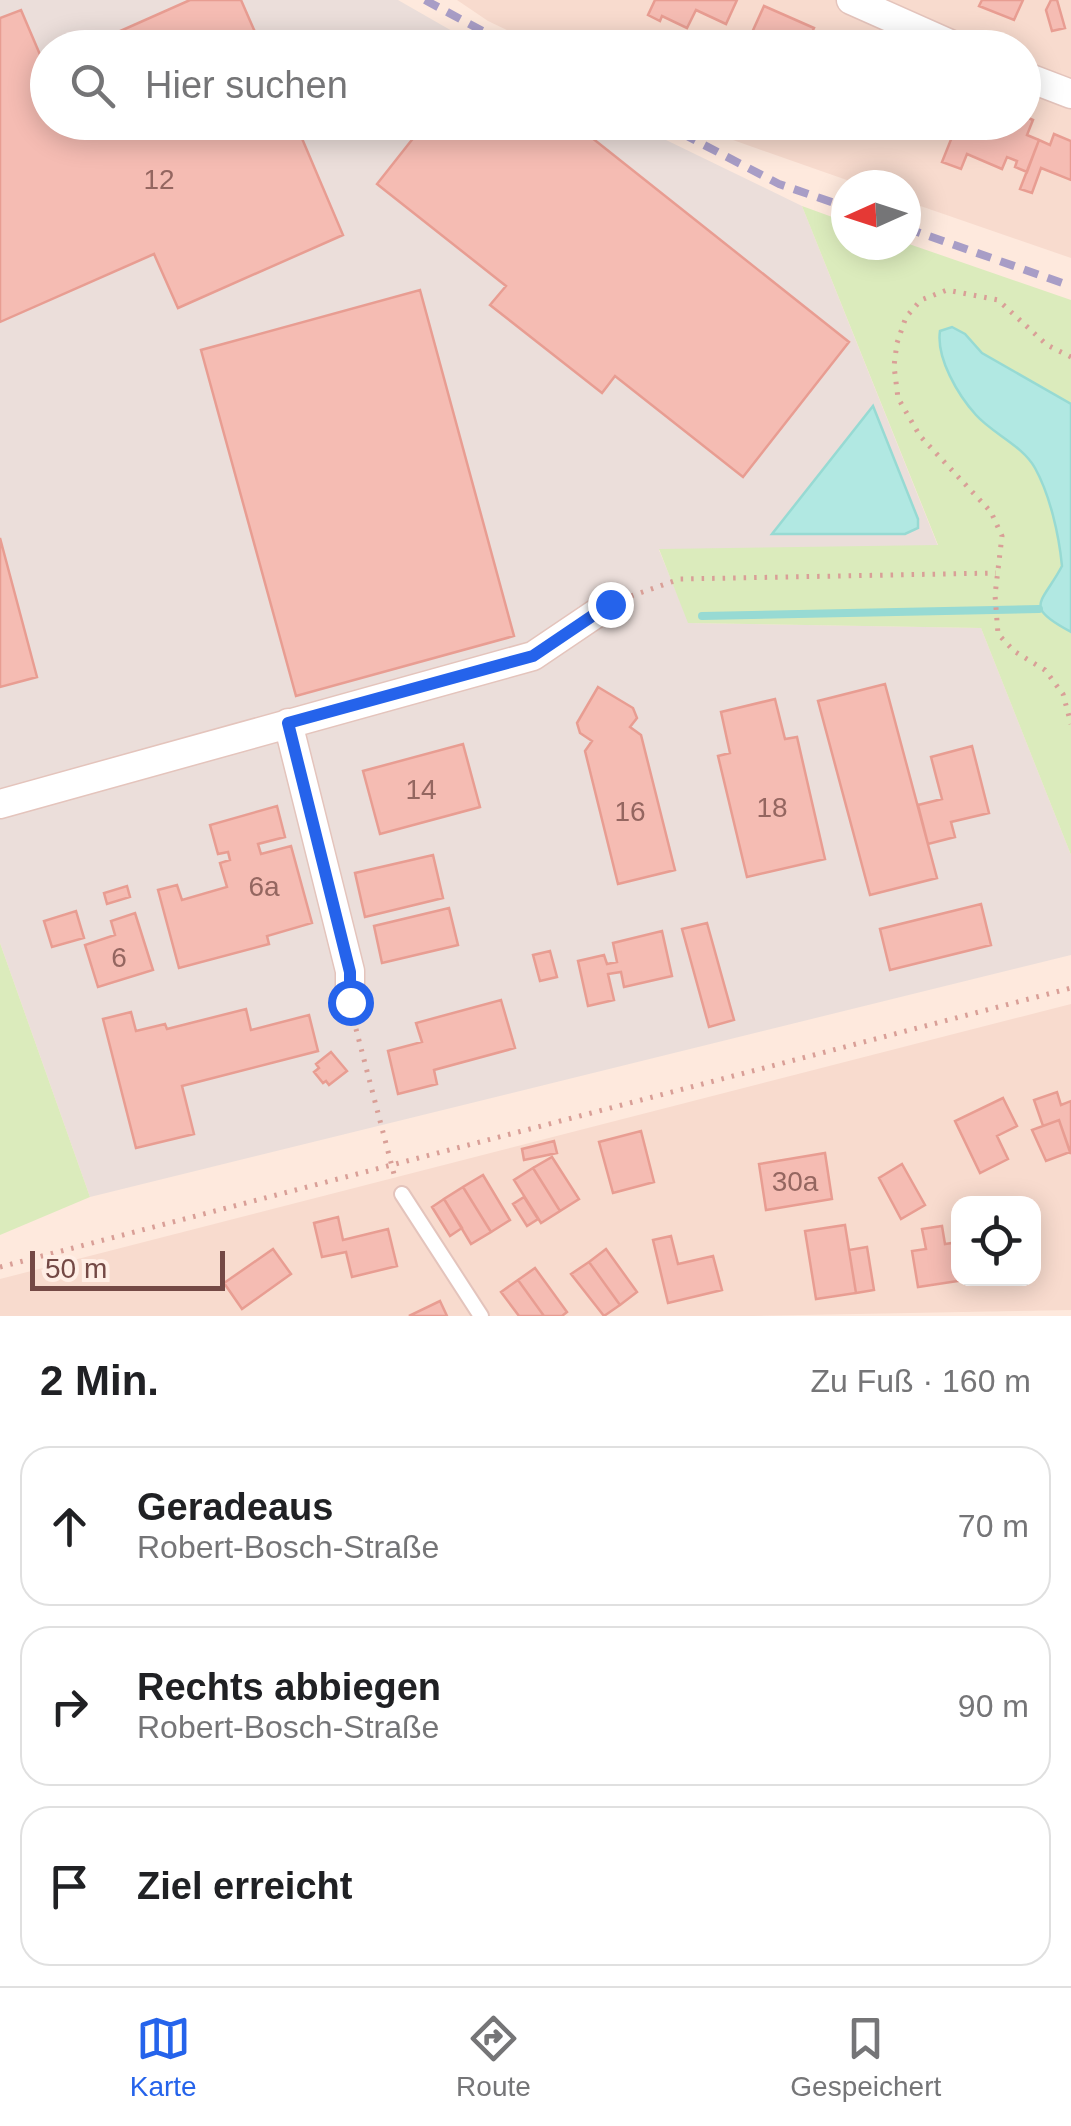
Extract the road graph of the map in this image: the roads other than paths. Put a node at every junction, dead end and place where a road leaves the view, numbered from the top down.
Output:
1 (851, 0) edge
2 (918, 30) edge
3 (1041, 83) edge
4 (1071, 94) edge
5 (610, 604) road end
6 (288, 723) junction
7 (0, 804) edge
8 (350, 1002) road end
9 (402, 1194) road end
10 (481, 1316) edge

1 - 2 street
3 - 4 street
5 - 6 street
6 - 7 street
6 - 8 street
9 - 10 lane

